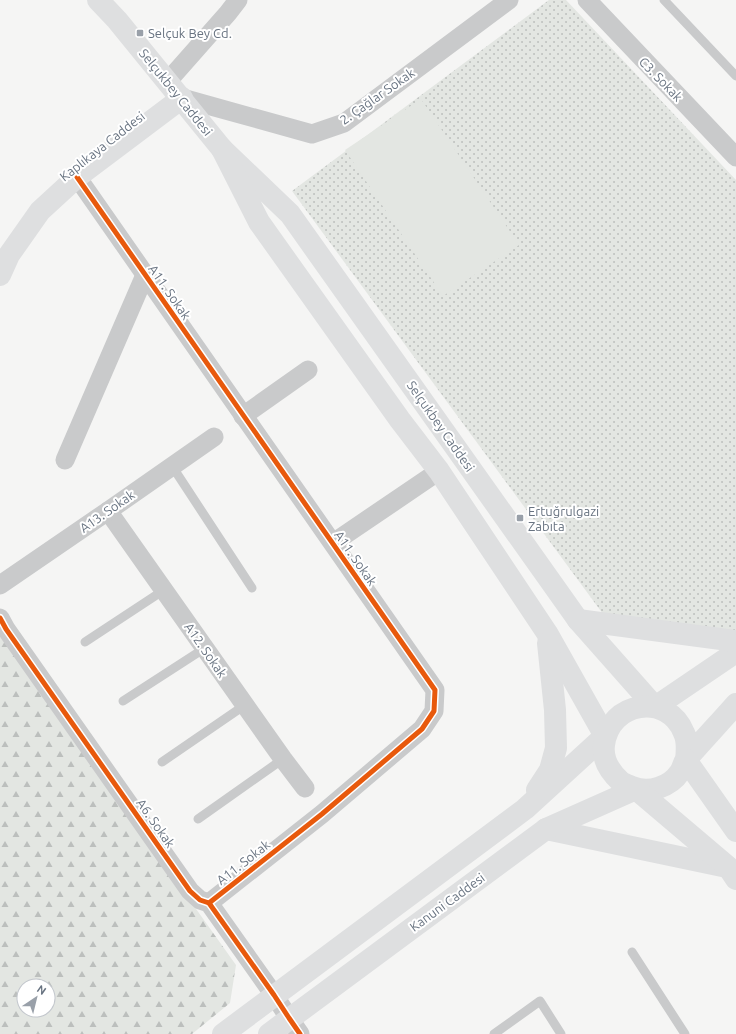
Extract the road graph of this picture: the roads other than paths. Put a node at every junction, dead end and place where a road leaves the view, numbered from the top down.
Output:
1 (238, 0) edge
2 (509, 0) edge
3 (587, 0) edge
4 (664, 0) edge
5 (100, 1) edge
6 (736, 76) edge
7 (168, 81) junction
8 (182, 98) junction
9 (222, 149) junction
10 (736, 157) edge
11 (76, 177) junction
12 (5, 251) edge
13 (0, 275) edge
14 (145, 275) junction
15 (308, 370) dead end
16 (244, 416) junction
17 (214, 437) dead end
18 (65, 460) dead end
19 (172, 466) junction
20 (439, 472) junction
21 (108, 511) junction
22 (332, 543) junction
23 (0, 585) edge
24 (252, 588) dead end
25 (164, 590) junction
26 (0, 618) edge
27 (578, 620) junction
28 (548, 633) junction
29 (736, 641) edge
30 (85, 642) dead end
31 (205, 648) junction
32 (736, 652) edge
33 (124, 701) dead end
34 (736, 704) edge
35 (245, 705) junction
36 (655, 707) junction
37 (605, 736) junction
38 (283, 759) junction
39 (686, 760) junction
40 (162, 762) dead end
41 (305, 788) dead end
42 (636, 789) junction
43 (525, 809) junction
44 (198, 819) dead end
45 (546, 829) junction
46 (736, 831) edge
47 (732, 873) edge
48 (209, 904) junction
49 (632, 952) dead end
50 (274, 995) junction
51 (295, 1026) edge
52 (223, 1034) edge
53 (269, 1034) edge
54 (494, 1034) edge
55 (561, 1034) edge
56 (686, 1034) edge

1 - 7 street
2 - 8 street, 2. Çağlar Sokak
3 - 10 street, C3. Sokak
4 - 6 lane
5 - 7 main road, Selçukbey Caddesi
7 - 8 main road, Selçukbey Caddesi
8 - 9 main road, Selçukbey Caddesi
8 - 11 main road, Kaplıkaya Caddesi
9 - 20 main road, Selçukbey Caddesi
9 - 27 main road, Selçukbey Caddesi
11 - 12 main road, Kaplıkaya Caddesi
11 - 14 street, A11. Sokak
12 - 13 main road, Kaplıkaya Caddesi
14 - 16 street, A11. Sokak
14 - 18 street
15 - 16 street
16 - 22 street, A11. Sokak
17 - 19 street, A13. Sokak
19 - 21 street, A13. Sokak
19 - 24 lane
20 - 22 street
20 - 28 main road, Selçukbey Caddesi
21 - 23 street, A13. Sokak
21 - 25 street, A12. Sokak
22 - 48 street, A11. Sokak
25 - 30 lane
25 - 31 street, A12. Sokak
26 - 48 street, A6. Sokak
27 - 29 main road
27 - 36 main road, Selçukbey Caddesi
28 - 37 main road, Selçukbey Caddesi
28 - 43 main road
31 - 33 lane
31 - 35 street, A12. Sokak
32 - 36 main road
34 - 39 main road
35 - 38 street, A12. Sokak
35 - 40 lane
36 - 37 main road
36 - 39 main road
37 - 42 main road
37 - 43 main road
38 - 41 street, A12. Sokak
38 - 44 lane
39 - 42 main road
39 - 46 main road
42 - 45 main road, Kanuni Caddesi
42 - 47 main road
43 - 50 main road
45 - 47 main road
45 - 51 main road, Kanuni Caddesi
48 - 50 street, A6. Sokak
49 - 56 lane
50 - 51 street, A6. Sokak
50 - 52 main road
51 - 53 main road, Kanuni Caddesi
54 - 55 lane

